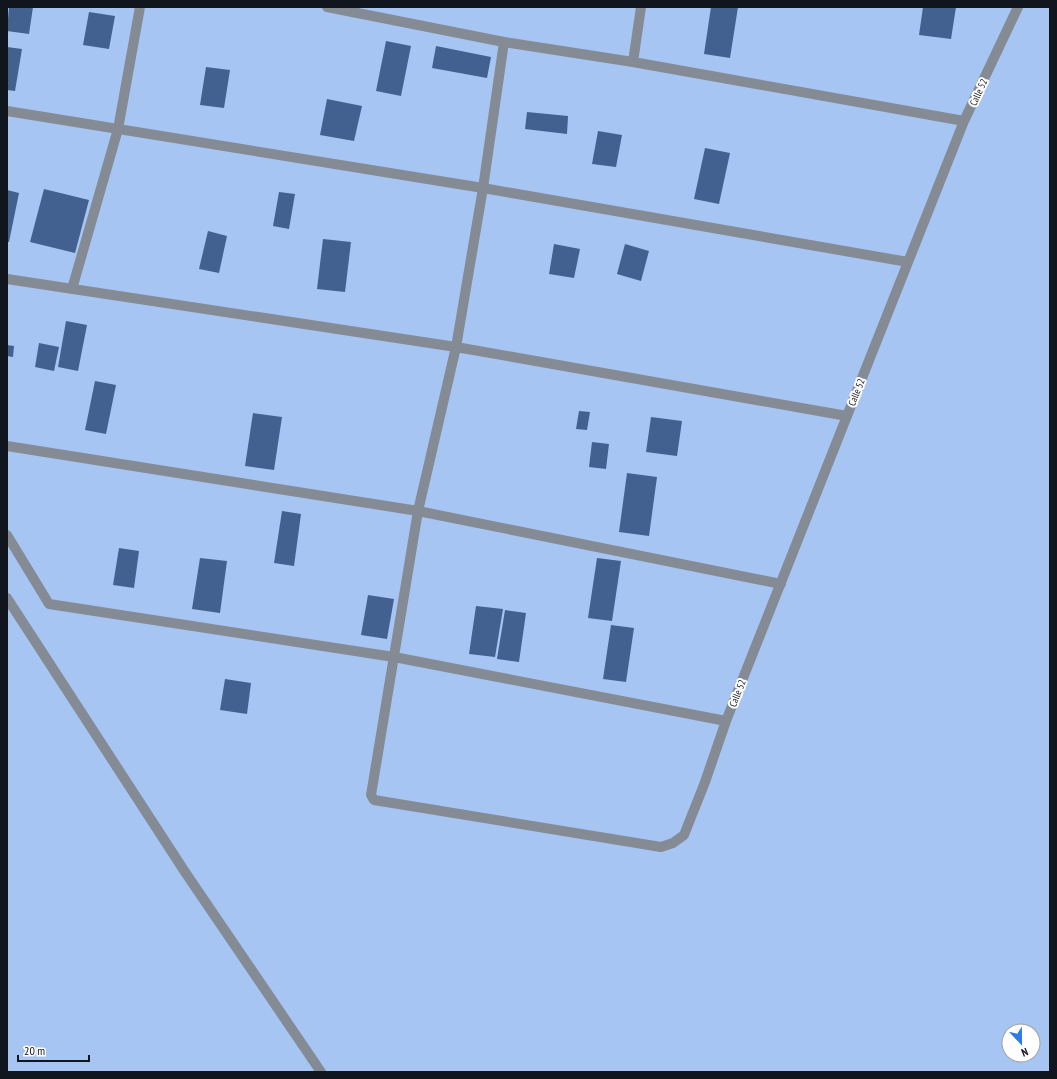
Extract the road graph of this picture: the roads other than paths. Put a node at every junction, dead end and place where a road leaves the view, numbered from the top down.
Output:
1 (140, 7) edge
2 (328, 7) edge
3 (641, 7) edge
4 (1018, 7) edge
5 (504, 42) junction
6 (633, 62) junction
7 (7, 111) edge
8 (964, 121) junction
9 (118, 129) junction
10 (483, 188) junction
11 (908, 262) junction
12 (7, 279) edge
13 (72, 289) junction
14 (456, 347) junction
15 (847, 416) junction
16 (7, 446) edge
17 (418, 511) junction
18 (7, 535) edge
19 (780, 584) junction
20 (7, 598) edge
21 (394, 657) junction
22 (726, 721) junction
23 (320, 1072) edge

1 - 9 street
2 - 5 street
3 - 6 street
4 - 8 street, Calle 52
5 - 6 street
5 - 10 street, Calle 52
6 - 8 street
7 - 9 street
8 - 11 street, Calle 52
9 - 10 street
9 - 13 street
10 - 11 street
10 - 14 street, Calle 52
11 - 15 street, Calle 52
12 - 13 street
13 - 14 street
14 - 15 street
14 - 17 street, Calle 52
15 - 19 street, Calle 52
16 - 17 street
17 - 19 street
17 - 21 street, Calle 52
18 - 21 street
19 - 22 street, Calle 52
20 - 23 street
21 - 22 street
21 - 22 street, Calle 52

